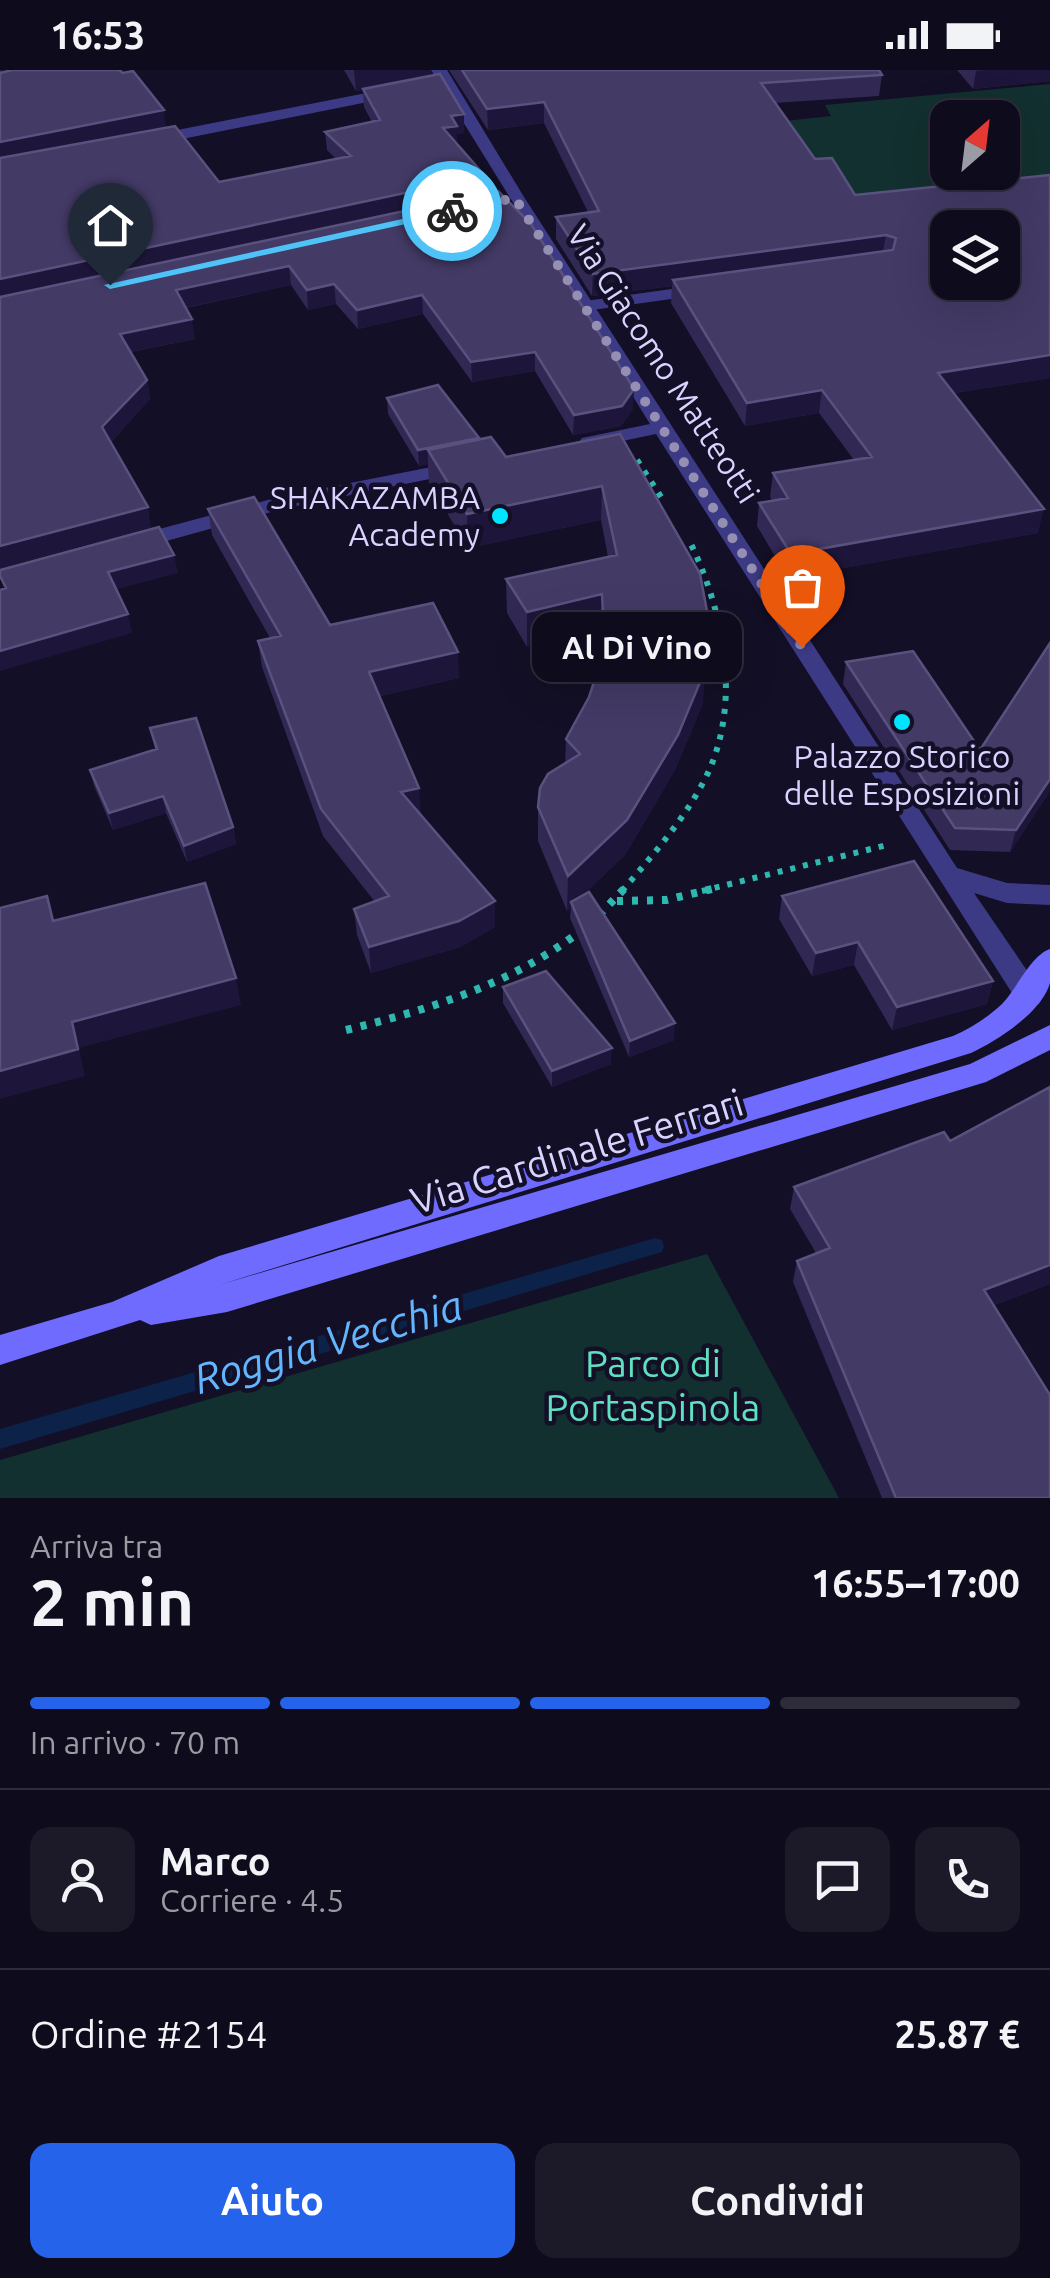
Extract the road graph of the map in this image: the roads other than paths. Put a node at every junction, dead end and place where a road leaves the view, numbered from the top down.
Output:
1 (437, 80) edge
2 (408, 90) edge
3 (136, 144) edge
4 (715, 288) edge
5 (585, 306) junction
6 (663, 428) junction
7 (565, 447) edge
8 (490, 462) edge
9 (112, 549) edge
10 (948, 876) junction
11 (1050, 895) edge
12 (1050, 960) edge
13 (1029, 996) junction
14 (1050, 1036) edge
15 (117, 1315) junction
16 (0, 1350) edge

1 - 5 street, Via Giacomo Matteotti
2 - 3 street
4 - 5 lane
5 - 6 street, Via Giacomo Matteotti
6 - 7 street
6 - 10 street, Via Giacomo Matteotti
8 - 9 street
10 - 11 street
10 - 13 street, Via Giacomo Matteotti
12 - 13 main road, Via Cardinale Ferrari
13 - 15 main road, Via Cardinale Ferrari
14 - 15 main road, Via Cardinale Ferrari
15 - 16 main road, Via Cardinale Ferrari

